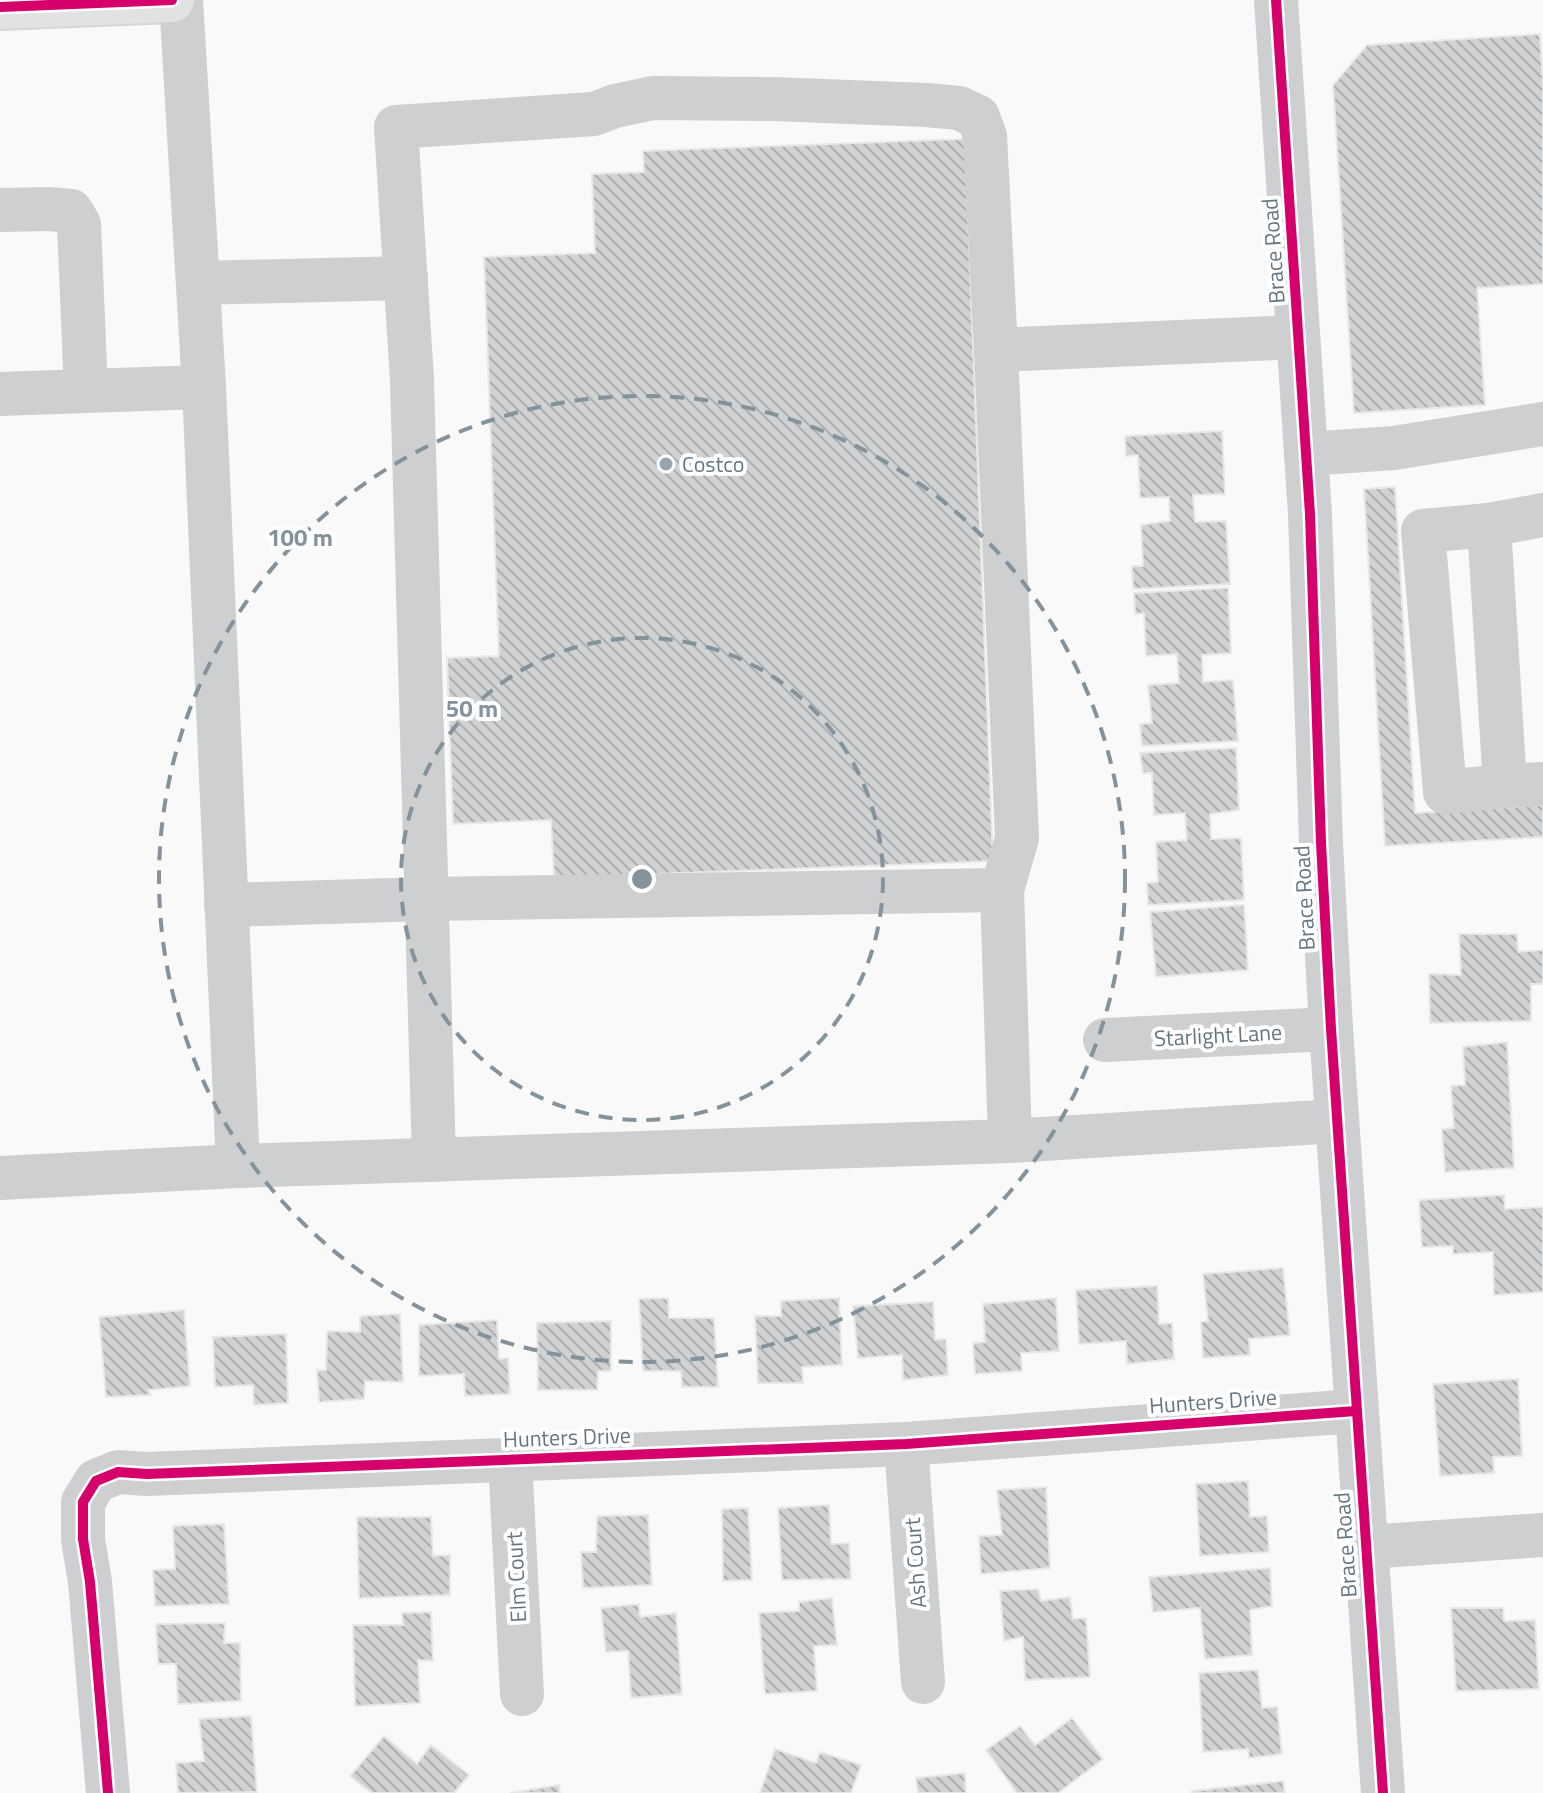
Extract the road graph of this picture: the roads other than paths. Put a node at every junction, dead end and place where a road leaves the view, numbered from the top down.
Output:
1 (172, 0) edge
2 (181, 0) edge
3 (1276, 0) edge
4 (0, 7) edge
5 (0, 210) edge
6 (406, 278) junction
7 (198, 283) junction
8 (1298, 337) junction
9 (996, 350) junction
10 (204, 387) junction
11 (86, 391) junction
12 (0, 394) edge
13 (1543, 424) edge
14 (1306, 454) junction
15 (1543, 515) edge
16 (1489, 525) junction
17 (1524, 785) edge
18 (1002, 890) junction
19 (426, 899) junction
20 (226, 905) junction
21 (1331, 1029) junction
22 (1105, 1040) dead end
23 (1337, 1121) junction
24 (1010, 1141) junction
25 (434, 1160) junction
26 (238, 1166) junction
27 (0, 1178) edge
28 (1356, 1411) junction
29 (906, 1444) junction
30 (510, 1459) junction
31 (1543, 1535) edge
32 (1366, 1547) junction
33 (923, 1682) dead end
34 (522, 1694) dead end
35 (108, 1793) edge
36 (1383, 1793) edge

1 - 4 main road
2 - 7 street
3 - 8 street, Brace Road
5 - 11 street
6 - 7 street
6 - 9 street
6 - 19 street
7 - 10 street
8 - 9 street
8 - 14 street, Brace Road
9 - 18 street
10 - 11 street
10 - 20 street
11 - 12 street
13 - 14 street
14 - 21 street, Brace Road
15 - 16 street
16 - 17 street
16 - 17 street
18 - 19 street
18 - 24 street
19 - 20 street
19 - 25 street
20 - 26 street
21 - 22 street, Starlight Lane
21 - 23 street, Brace Road
23 - 24 street
23 - 28 street, Brace Road
24 - 25 street
25 - 26 street
26 - 27 street
28 - 29 street, Hunters Drive
28 - 32 street, Brace Road
29 - 30 street, Hunters Drive
29 - 33 street, Ash Court
30 - 34 street, Elm Court
30 - 35 street, Hunters Drive
31 - 32 street
32 - 36 street, Brace Road

